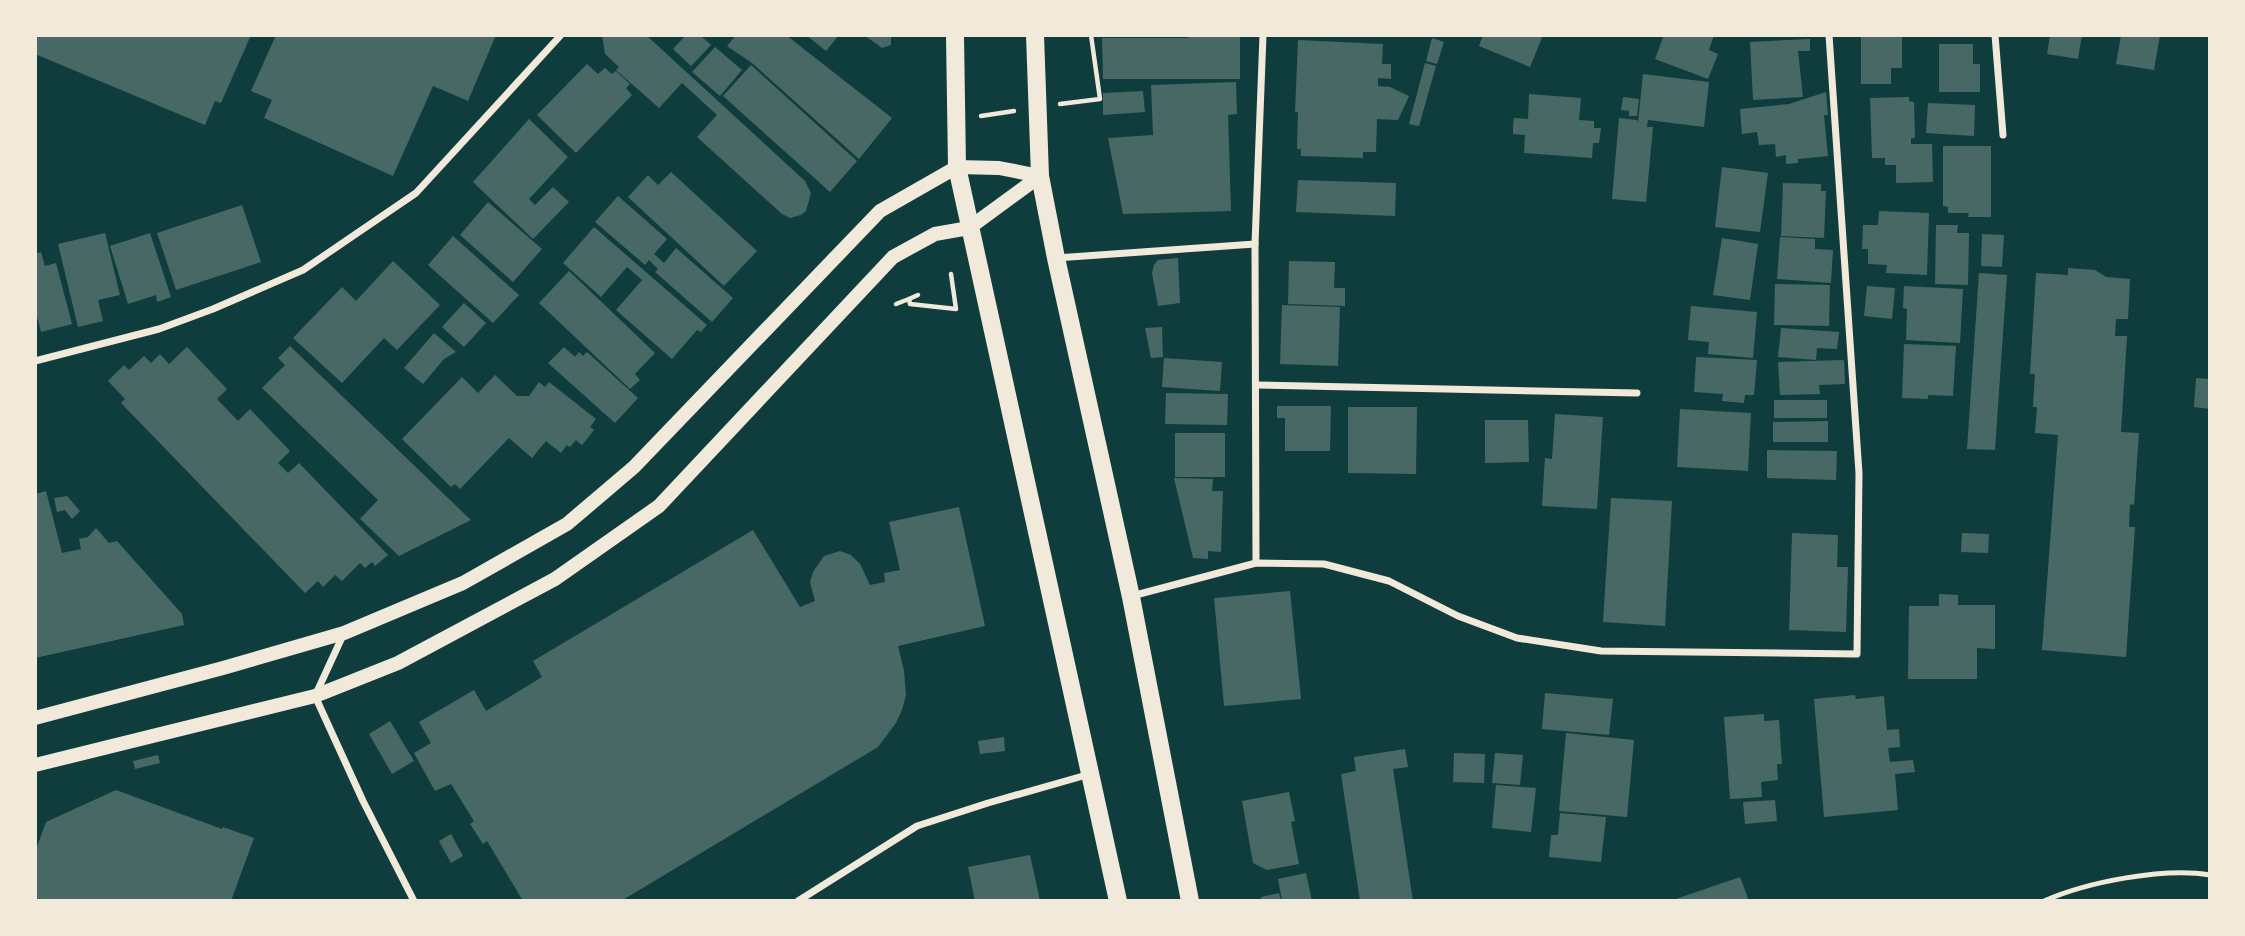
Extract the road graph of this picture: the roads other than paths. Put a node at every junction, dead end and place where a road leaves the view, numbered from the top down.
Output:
1 (561, 35) edge
2 (955, 35) edge
3 (1035, 35) edge
4 (1264, 35) edge
5 (1829, 35) edge
6 (1995, 35) edge
7 (2003, 135) dead end
8 (957, 167) junction
9 (1040, 176) junction
10 (969, 228) junction
11 (1255, 244) junction
12 (1055, 258) junction
13 (35, 361) edge
14 (1255, 385) junction
15 (1637, 393) dead end
16 (1256, 563) junction
17 (1131, 597) junction
18 (344, 633) junction
19 (315, 696) junction
20 (35, 718) edge
21 (35, 765) edge
22 (1091, 774) junction
23 (2210, 876) edge
24 (414, 901) edge
25 (798, 901) edge
26 (1118, 901) edge
27 (1190, 901) edge
28 (2045, 901) edge

1 - 13 street
2 - 8 main road
3 - 9 main road
4 - 11 street
5 - 16 street
6 - 7 street
8 - 9 main road
8 - 10 main road
8 - 18 main road
9 - 10 main road
9 - 12 main road
10 - 19 main road
10 - 22 main road
11 - 12 street
11 - 14 street
12 - 17 main road
14 - 15 street
14 - 16 street
16 - 17 street
17 - 27 main road
18 - 19 street
18 - 20 main road
19 - 21 main road
19 - 24 street
22 - 25 street
22 - 26 main road
23 - 28 lane

